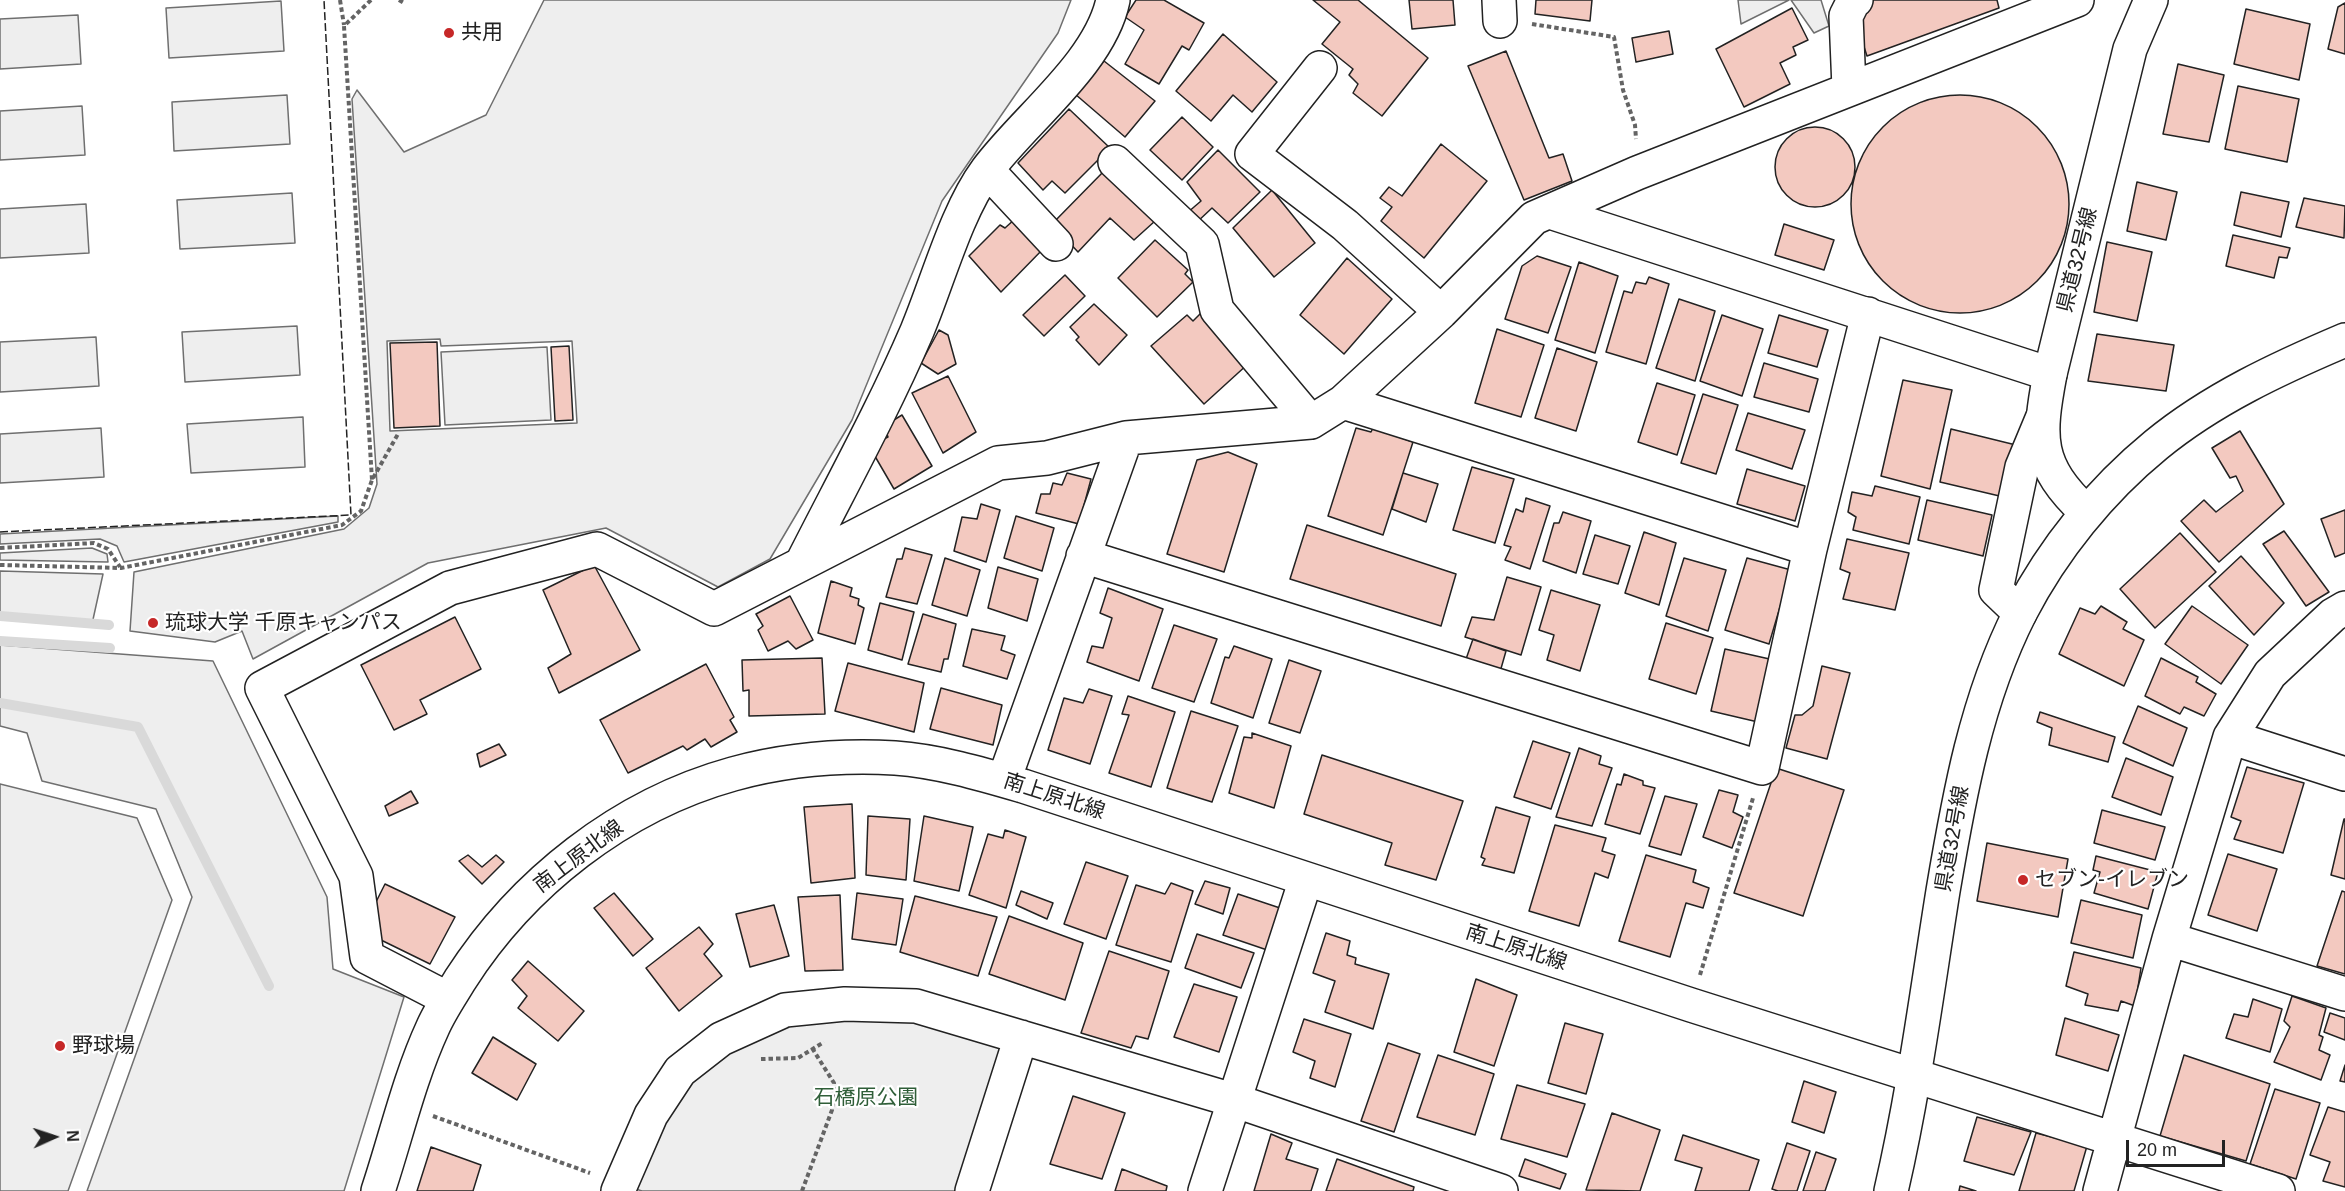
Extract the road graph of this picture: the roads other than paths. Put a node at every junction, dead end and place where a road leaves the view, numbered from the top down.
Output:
1 (1113, 0) edge
2 (1856, 0) edge
3 (2077, 0) edge
4 (2151, 0) edge
5 (1320, 68) dead end
6 (1849, 88) junction
7 (1115, 162) dead end
8 (987, 170) junction
9 (1550, 212) junction
10 (1056, 244) dead end
11 (1441, 312) junction
12 (1868, 314) junction
13 (2345, 340) edge
14 (2050, 374) junction
15 (1343, 402) junction
16 (2042, 419) junction
17 (1311, 422) junction
18 (1126, 438) junction
19 (2086, 512) junction
20 (1810, 549) junction
21 (1083, 556) junction
22 (802, 563) junction
23 (2345, 608) edge
24 (2020, 613) junction
25 (2230, 737) junction
26 (2345, 774) edge
27 (1004, 780) junction
28 (1306, 879) junction
29 (2169, 939) junction
30 (2345, 994) edge
31 (448, 999) junction
32 (1021, 1037) junction
33 (1914, 1076) junction
34 (1236, 1101) junction
35 (2115, 1140) junction
36 (1429, 1179) edge
37 (619, 1187) edge
38 (378, 1191) edge
39 (972, 1191) edge
40 (1205, 1191) edge
41 (1501, 1191) edge
42 (1890, 1191) edge
43 (2100, 1191) edge
44 (2278, 1191) edge

1 - 8 street
2 - 6 street
3 - 6 street
4 - 14 street, 県道32号線
5 - 11 street
6 - 9 street
7 - 17 street
8 - 10 street
8 - 22 street
9 - 11 street
9 - 12 street
11 - 15 street
12 - 14 street
12 - 20 street
13 - 19 street, 県道32号線
14 - 16 street, 県道32号線
15 - 17 street
15 - 20 street
16 - 19 street, 県道32号線
16 - 24 street
17 - 18 street
18 - 21 street
18 - 22 street
19 - 24 street, 県道32号線
20 - 21 street
21 - 27 street
22 - 31 street
23 - 25 street
24 - 33 street, 県道32号線
25 - 26 street
25 - 29 street
27 - 28 street, 南上原北線
27 - 31 street, 南上原北線
28 - 33 street, 南上原北線
28 - 34 street
29 - 30 street
29 - 35 street
31 - 38 street, 南上原北線
32 - 34 street
32 - 37 street
32 - 39 street
33 - 35 street, 南上原北線
33 - 42 street, 県道32号線
34 - 36 street
34 - 40 street
35 - 43 street
35 - 44 street, 南上原北線
36 - 41 street

